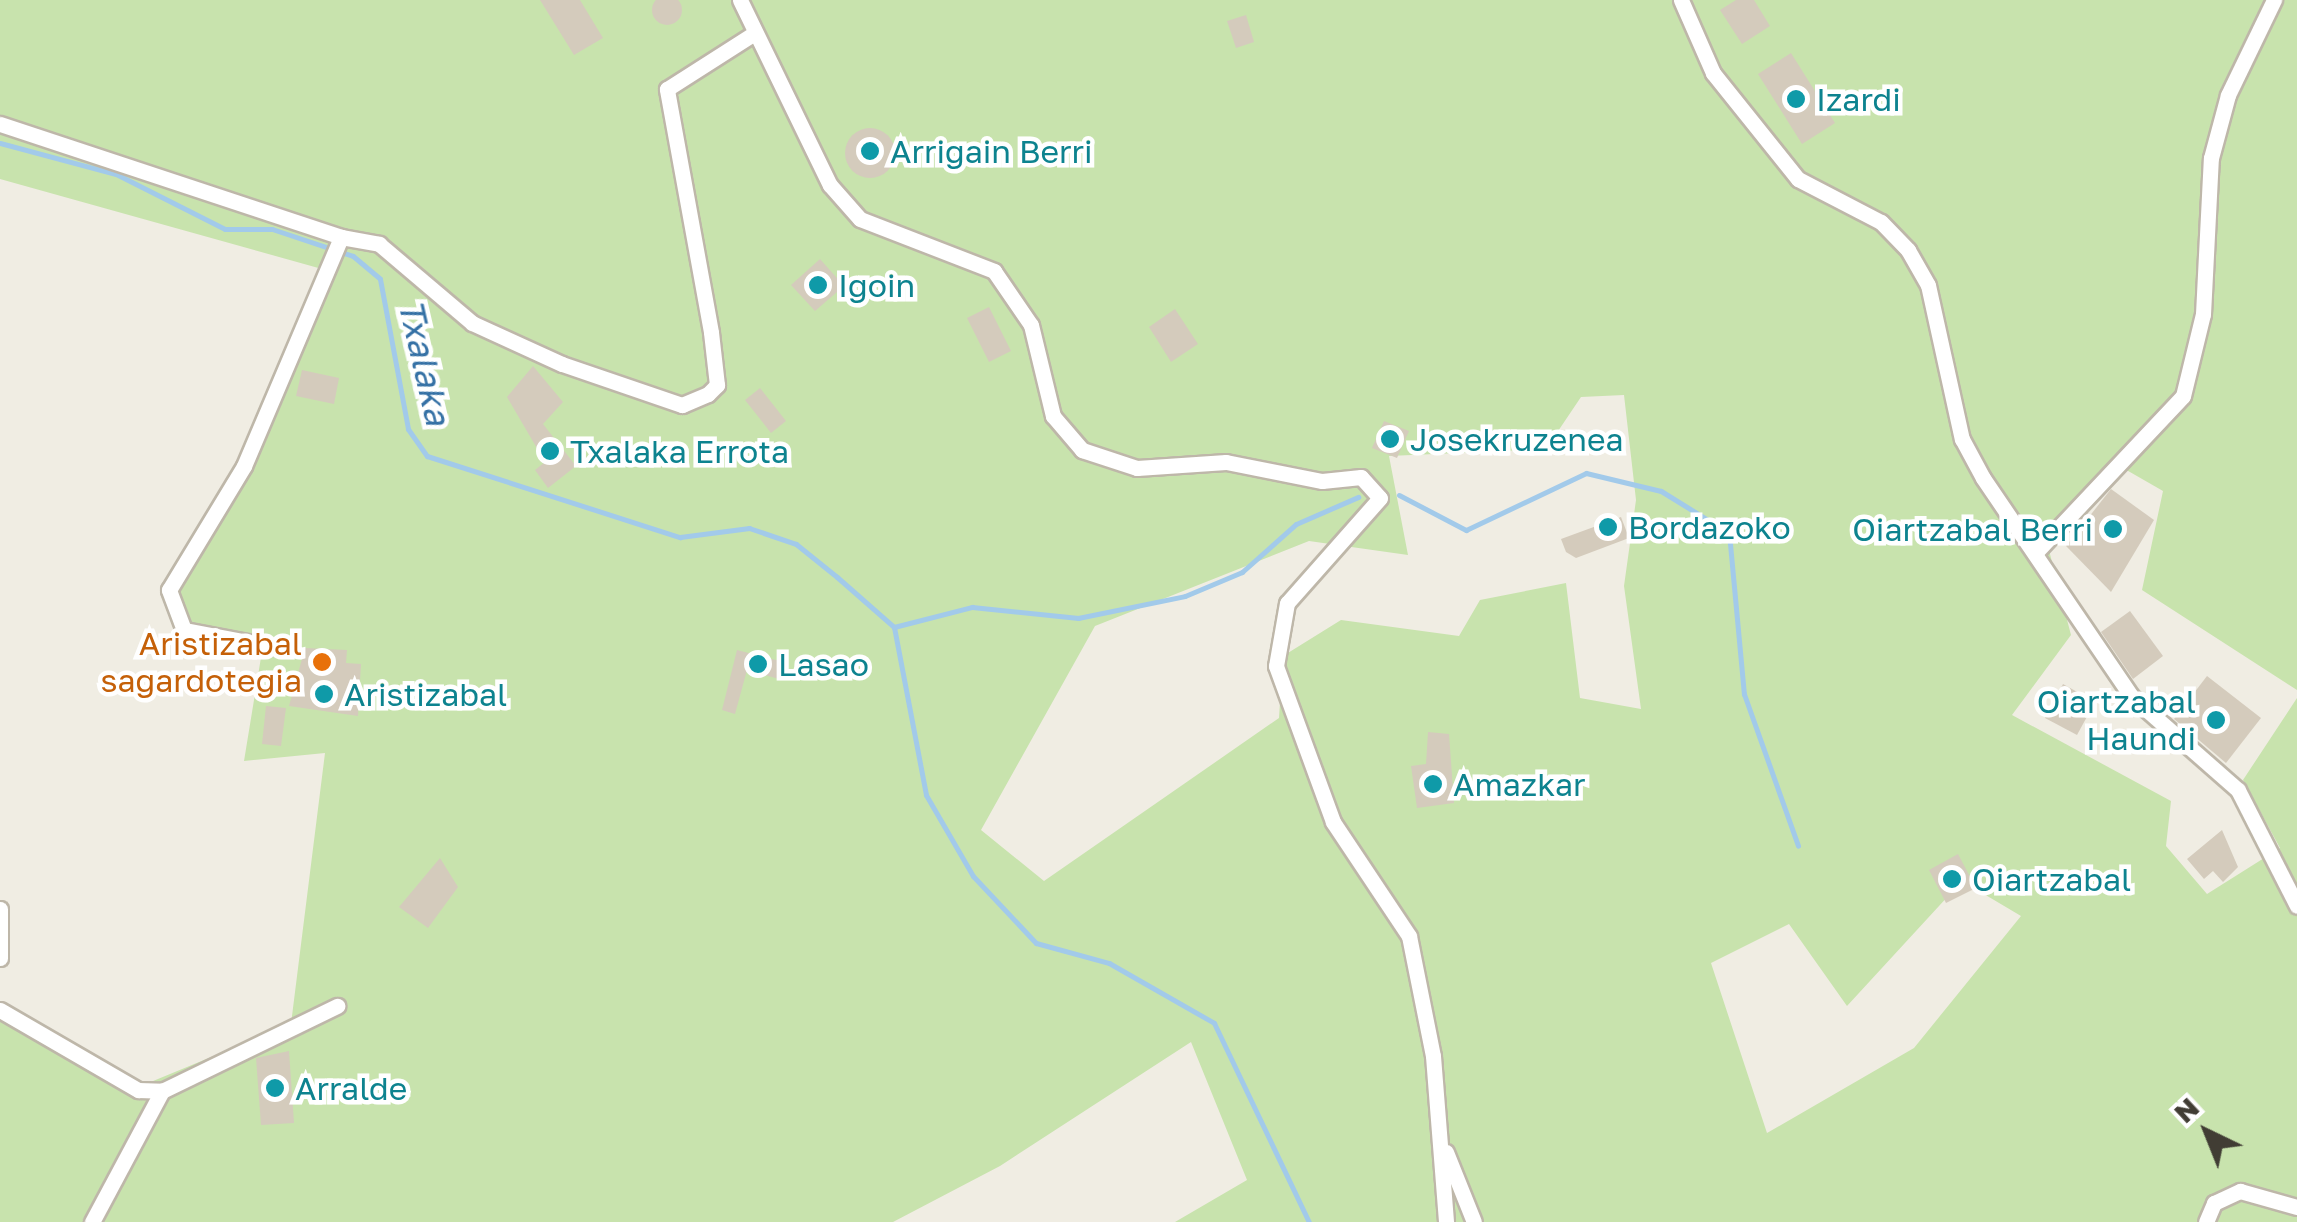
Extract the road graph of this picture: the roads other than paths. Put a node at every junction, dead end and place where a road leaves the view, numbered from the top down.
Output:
1 (740, 0) edge
2 (1681, 0) edge
3 (2274, 0) edge
4 (750, 36) junction
5 (0, 124) edge
6 (339, 240) junction
7 (2036, 552) junction
8 (284, 649) dead end
9 (2297, 906) edge
10 (0, 910) edge
11 (0, 958) edge
12 (337, 1006) dead end
13 (0, 1010) edge
14 (162, 1091) junction
15 (1439, 1136) junction
16 (2297, 1208) edge
17 (92, 1222) edge
18 (1446, 1222) edge
19 (1474, 1222) edge
20 (2206, 1222) edge

1 - 4 street
2 - 7 street
3 - 7 street
4 - 6 street
4 - 15 street
5 - 6 street
6 - 8 street
7 - 9 street
10 - 11 street
12 - 14 street
13 - 14 street
14 - 17 street
15 - 18 street
15 - 19 street
16 - 20 street

